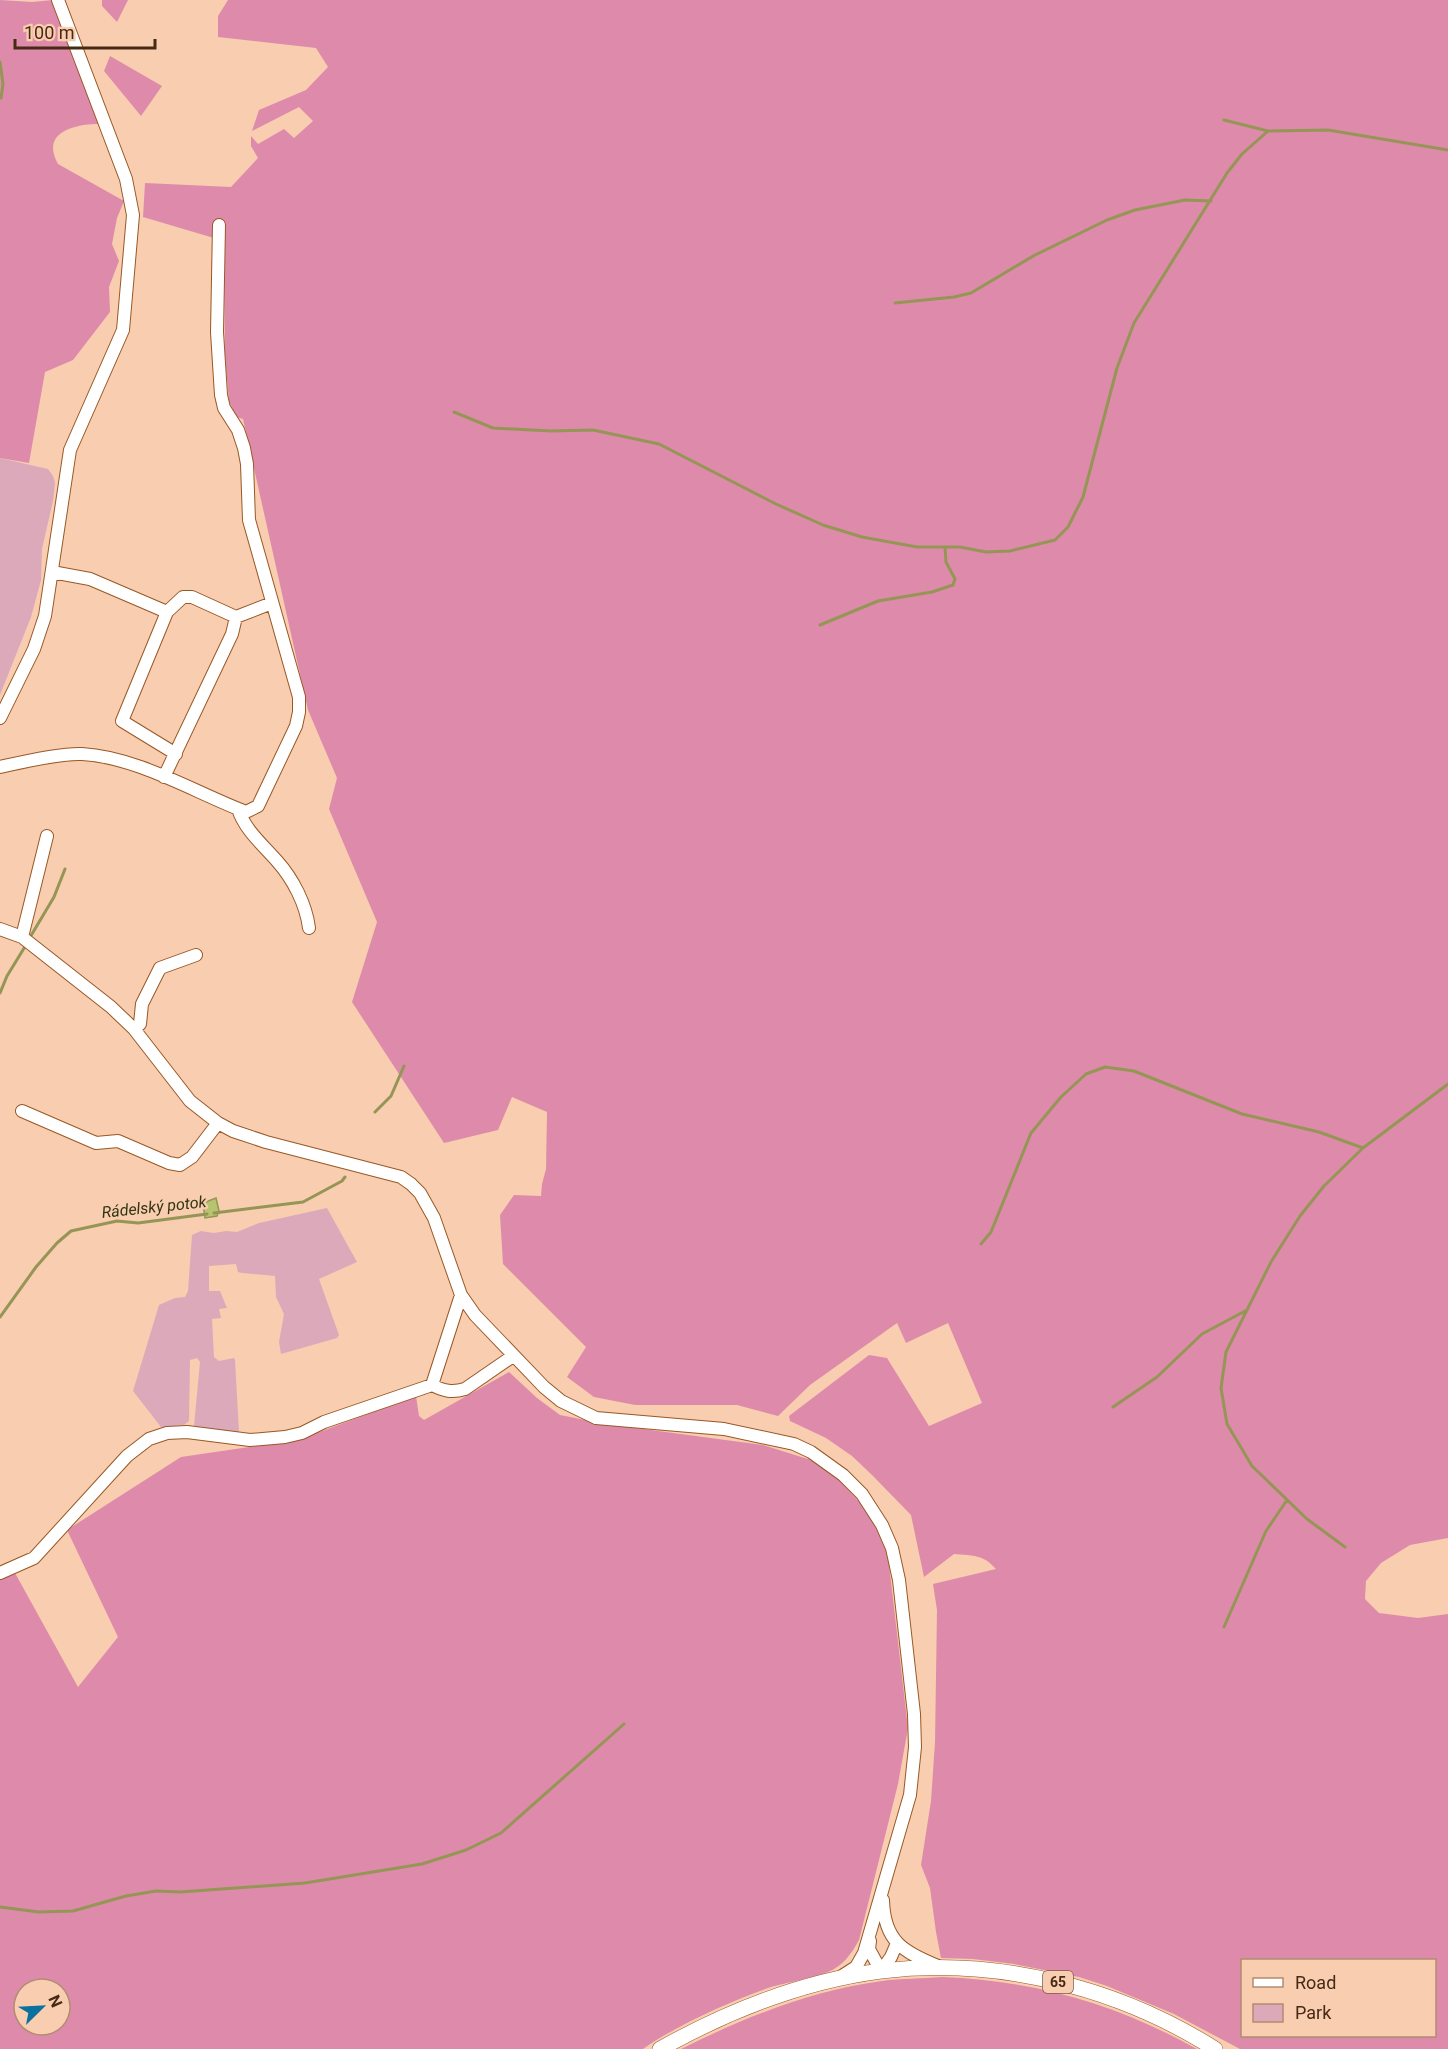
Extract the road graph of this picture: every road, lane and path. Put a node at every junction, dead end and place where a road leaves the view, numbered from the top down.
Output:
1 (58, 0) edge
2 (219, 225) dead end
3 (52, 572) junction
4 (273, 603) junction
5 (167, 612) junction
6 (236, 617) junction
7 (0, 718) edge
8 (176, 754) junction
9 (0, 767) edge
10 (164, 777) junction
11 (238, 809) junction
12 (47, 836) dead end
13 (309, 928) dead end
14 (0, 929) edge
15 (22, 938) junction
16 (196, 955) dead end
17 (134, 1029) junction
18 (22, 1111) dead end
19 (218, 1123) junction
20 (461, 1294) junction
21 (513, 1356) junction
22 (432, 1385) junction
23 (0, 1573) edge
24 (883, 1890) junction
25 (870, 1933) junction
26 (897, 1942) junction
27 (942, 1968) junction
28 (881, 1971) junction
29 (831, 1981) junction
30 (660, 2049) edge
31 (1215, 2049) edge

1 - 3 street
2 - 4 street
3 - 5 street
3 - 7 street
4 - 6 street
4 - 11 street
5 - 6 street
5 - 8 street
6 - 8 street
8 - 10 street
9 - 10 street
10 - 11 street
11 - 13 street
12 - 15 street
14 - 15 street
15 - 17 street
16 - 17 street
17 - 19 street
18 - 19 street
19 - 20 street
20 - 21 street
20 - 22 street
21 - 22 street
21 - 24 street
22 - 23 street
24 - 25 street
24 - 26 street
25 - 28 street
25 - 29 street
26 - 27 street
26 - 28 street
27 - 28 main road, 65
27 - 31 main road, 65
28 - 29 main road, 65
29 - 30 main road, 65

